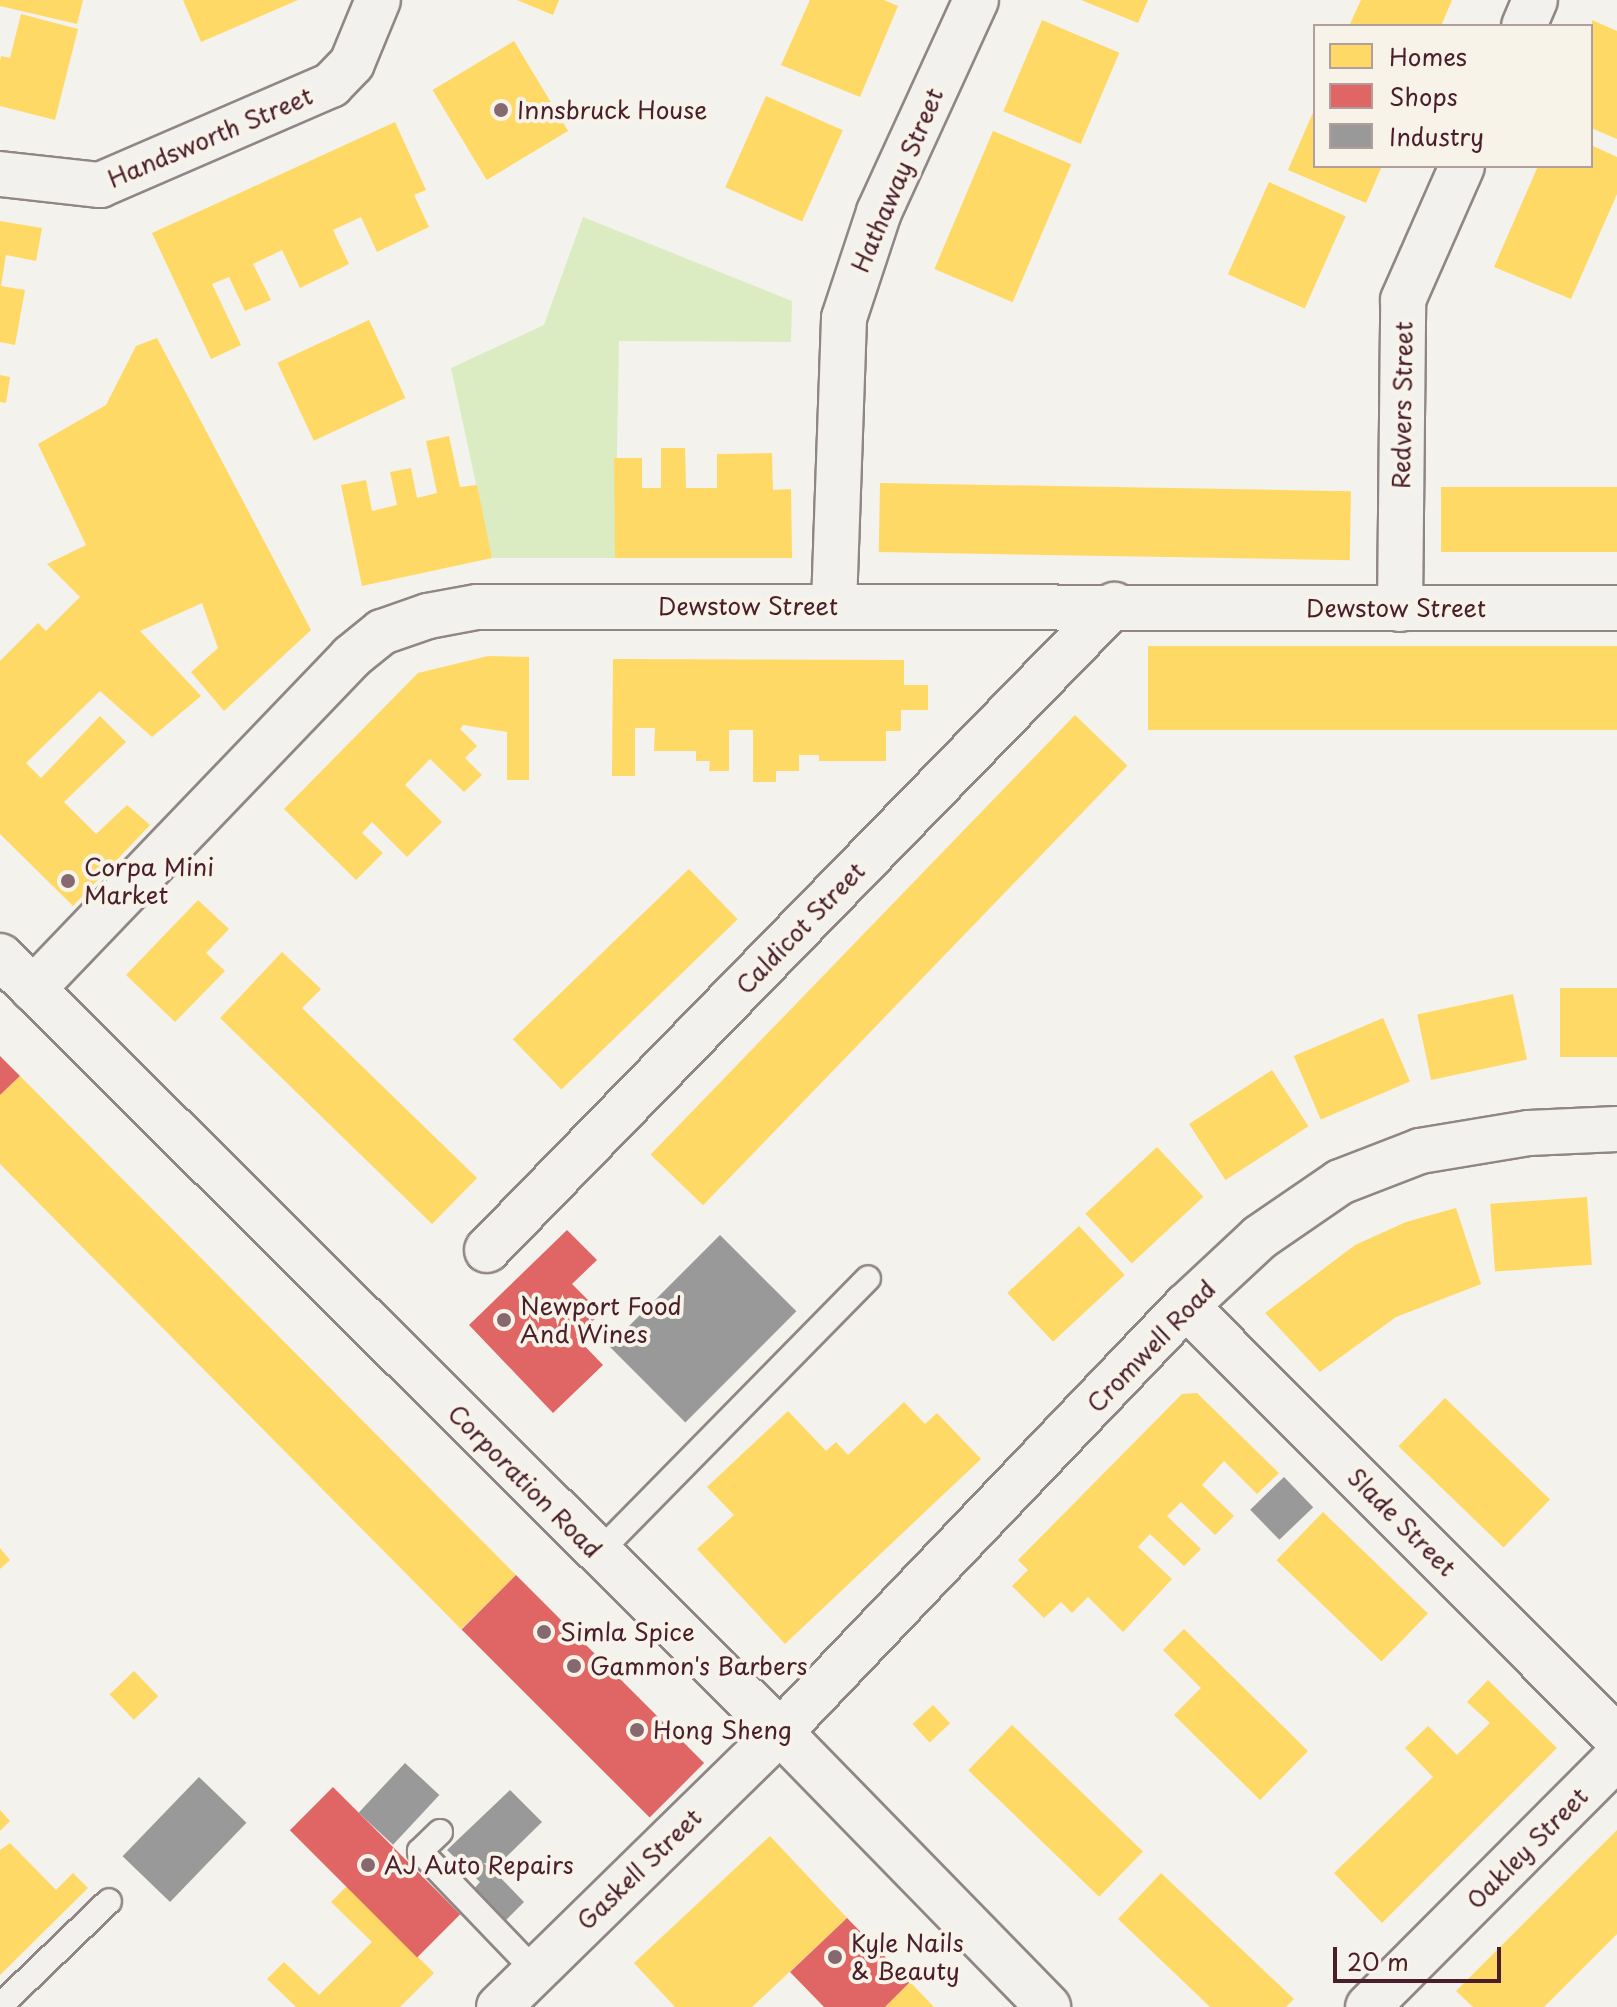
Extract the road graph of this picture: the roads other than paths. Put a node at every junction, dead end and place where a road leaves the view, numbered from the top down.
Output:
1 (378, 0) edge
2 (976, 0) edge
3 (1535, 0) edge
4 (1525, 24) edge
5 (1461, 168) edge
6 (0, 174) edge
7 (834, 605) junction
8 (1114, 605) junction
9 (1617, 608) edge
10 (1400, 609) junction
11 (0, 956) edge
12 (33, 989) junction
13 (1617, 1129) edge
14 (487, 1250) dead end
15 (868, 1278) dead end
16 (1186, 1306) junction
17 (598, 1553) junction
18 (780, 1732) junction
19 (1617, 1738) edge
20 (1617, 1757) edge
21 (440, 1832) dead end
22 (109, 1901) dead end
23 (535, 1971) junction
24 (0, 2006) edge
25 (499, 2007) edge
26 (1048, 2007) edge
27 (1368, 2007) edge

1 - 6 street, Handsworth Street
2 - 7 street, Hathaway Street
3 - 4 street
5 - 10 street, Redvers Street
7 - 8 street, Dewstow Street
7 - 12 street, Dewstow Street
8 - 10 street, Dewstow Street
8 - 14 street, Caldicot Street
9 - 10 street, Dewstow Street
11 - 12 street, Corporation Road
12 - 17 street, Corporation Road
13 - 16 street, Cromwell Road
15 - 17 lane
16 - 18 street, Cromwell Road
16 - 19 street, Slade Street
17 - 18 street, Corporation Road
18 - 23 street, Gaskell Street
18 - 26 street, Corporation Road
20 - 27 street, Oakley Street
21 - 23 lane
22 - 24 lane
23 - 25 street, Gaskell Street

